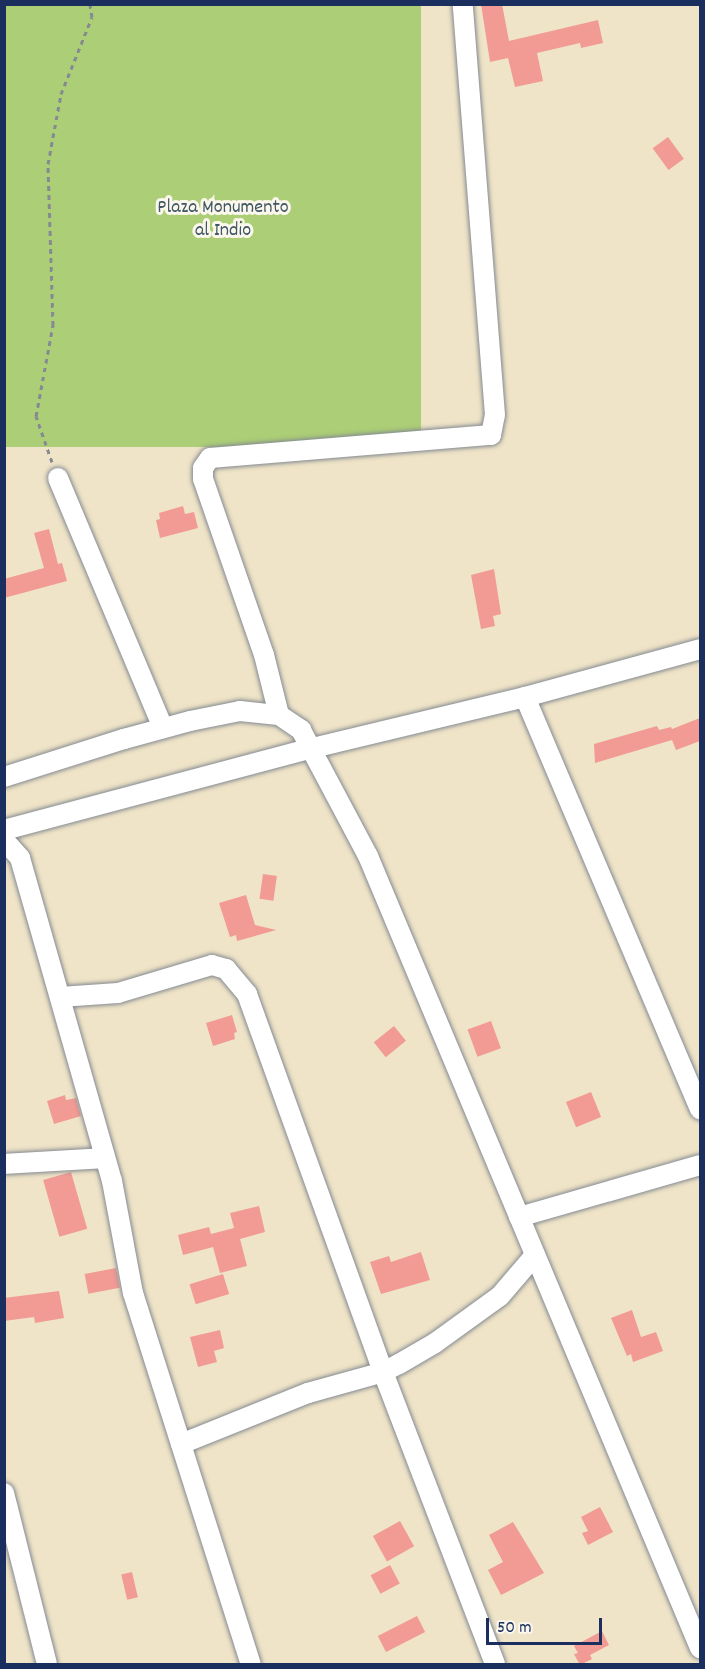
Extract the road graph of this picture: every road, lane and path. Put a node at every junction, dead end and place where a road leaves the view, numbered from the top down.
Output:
1 (90, 4) edge
2 (463, 4) edge
3 (58, 478) joint
4 (700, 649) edge
5 (525, 697) junction
6 (279, 715) junction
7 (163, 728) junction
8 (309, 749) junction
9 (4, 777) edge
10 (4, 830) edge
11 (4, 840) edge
12 (60, 997) junction
13 (700, 1109) edge
14 (105, 1158) junction
15 (4, 1164) edge
16 (700, 1165) edge
17 (519, 1217) junction
18 (535, 1255) junction
19 (383, 1372) junction
20 (181, 1444) junction
21 (4, 1493) edge
22 (693, 1609) edge
23 (700, 1648) edge
24 (47, 1665) edge
25 (250, 1665) edge
26 (495, 1665) edge

1 - 3 path
2 - 6 street
3 - 7 street
4 - 5 street
5 - 8 street
5 - 13 street
6 - 7 street
6 - 8 street
7 - 9 street
8 - 10 street
8 - 17 street
11 - 12 street
12 - 14 street
12 - 19 street
14 - 15 street
14 - 20 street
16 - 17 street
17 - 18 street
18 - 19 street
18 - 22 street
19 - 20 street
19 - 26 street
20 - 25 street
21 - 24 street
22 - 23 street

